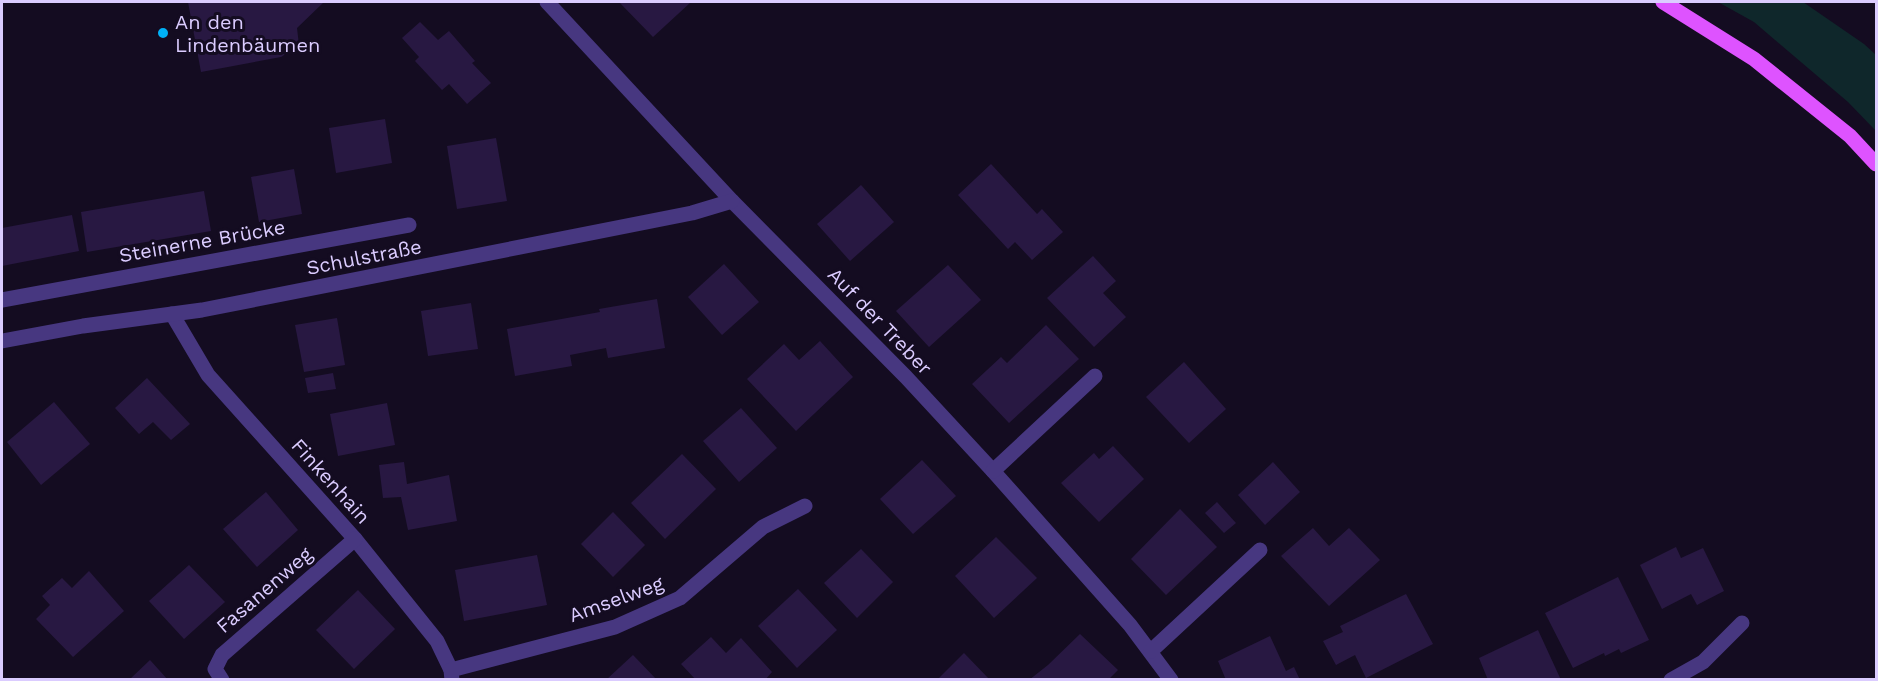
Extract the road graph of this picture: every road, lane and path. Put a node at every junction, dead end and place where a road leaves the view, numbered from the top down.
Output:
1 (547, 2) edge
2 (1663, 2) edge
3 (1876, 164) edge
4 (732, 201) junction
5 (409, 225) dead end
6 (2, 300) edge
7 (172, 314) junction
8 (2, 341) edge
9 (1095, 376) dead end
10 (993, 471) junction
11 (805, 506) dead end
12 (355, 538) junction
13 (1260, 550) dead end
14 (1742, 623) dead end
15 (1151, 651) junction
16 (451, 675) edge
17 (222, 680) edge
18 (1171, 680) edge
19 (1671, 680) edge

1 - 4 street, Auf der Treber
2 - 3 main road
4 - 7 street, Schulstraße
4 - 10 street, Auf der Treber
5 - 6 street, Steinerne Brücke
7 - 8 street, Schulstraße
7 - 12 street, Finkenhain
9 - 10 street
10 - 15 street, Auf der Treber
11 - 16 street, Amselweg
12 - 16 street, Finkenhain
12 - 17 street, Fasanenweg
13 - 15 street
14 - 19 street
15 - 18 street, Auf der Treber

